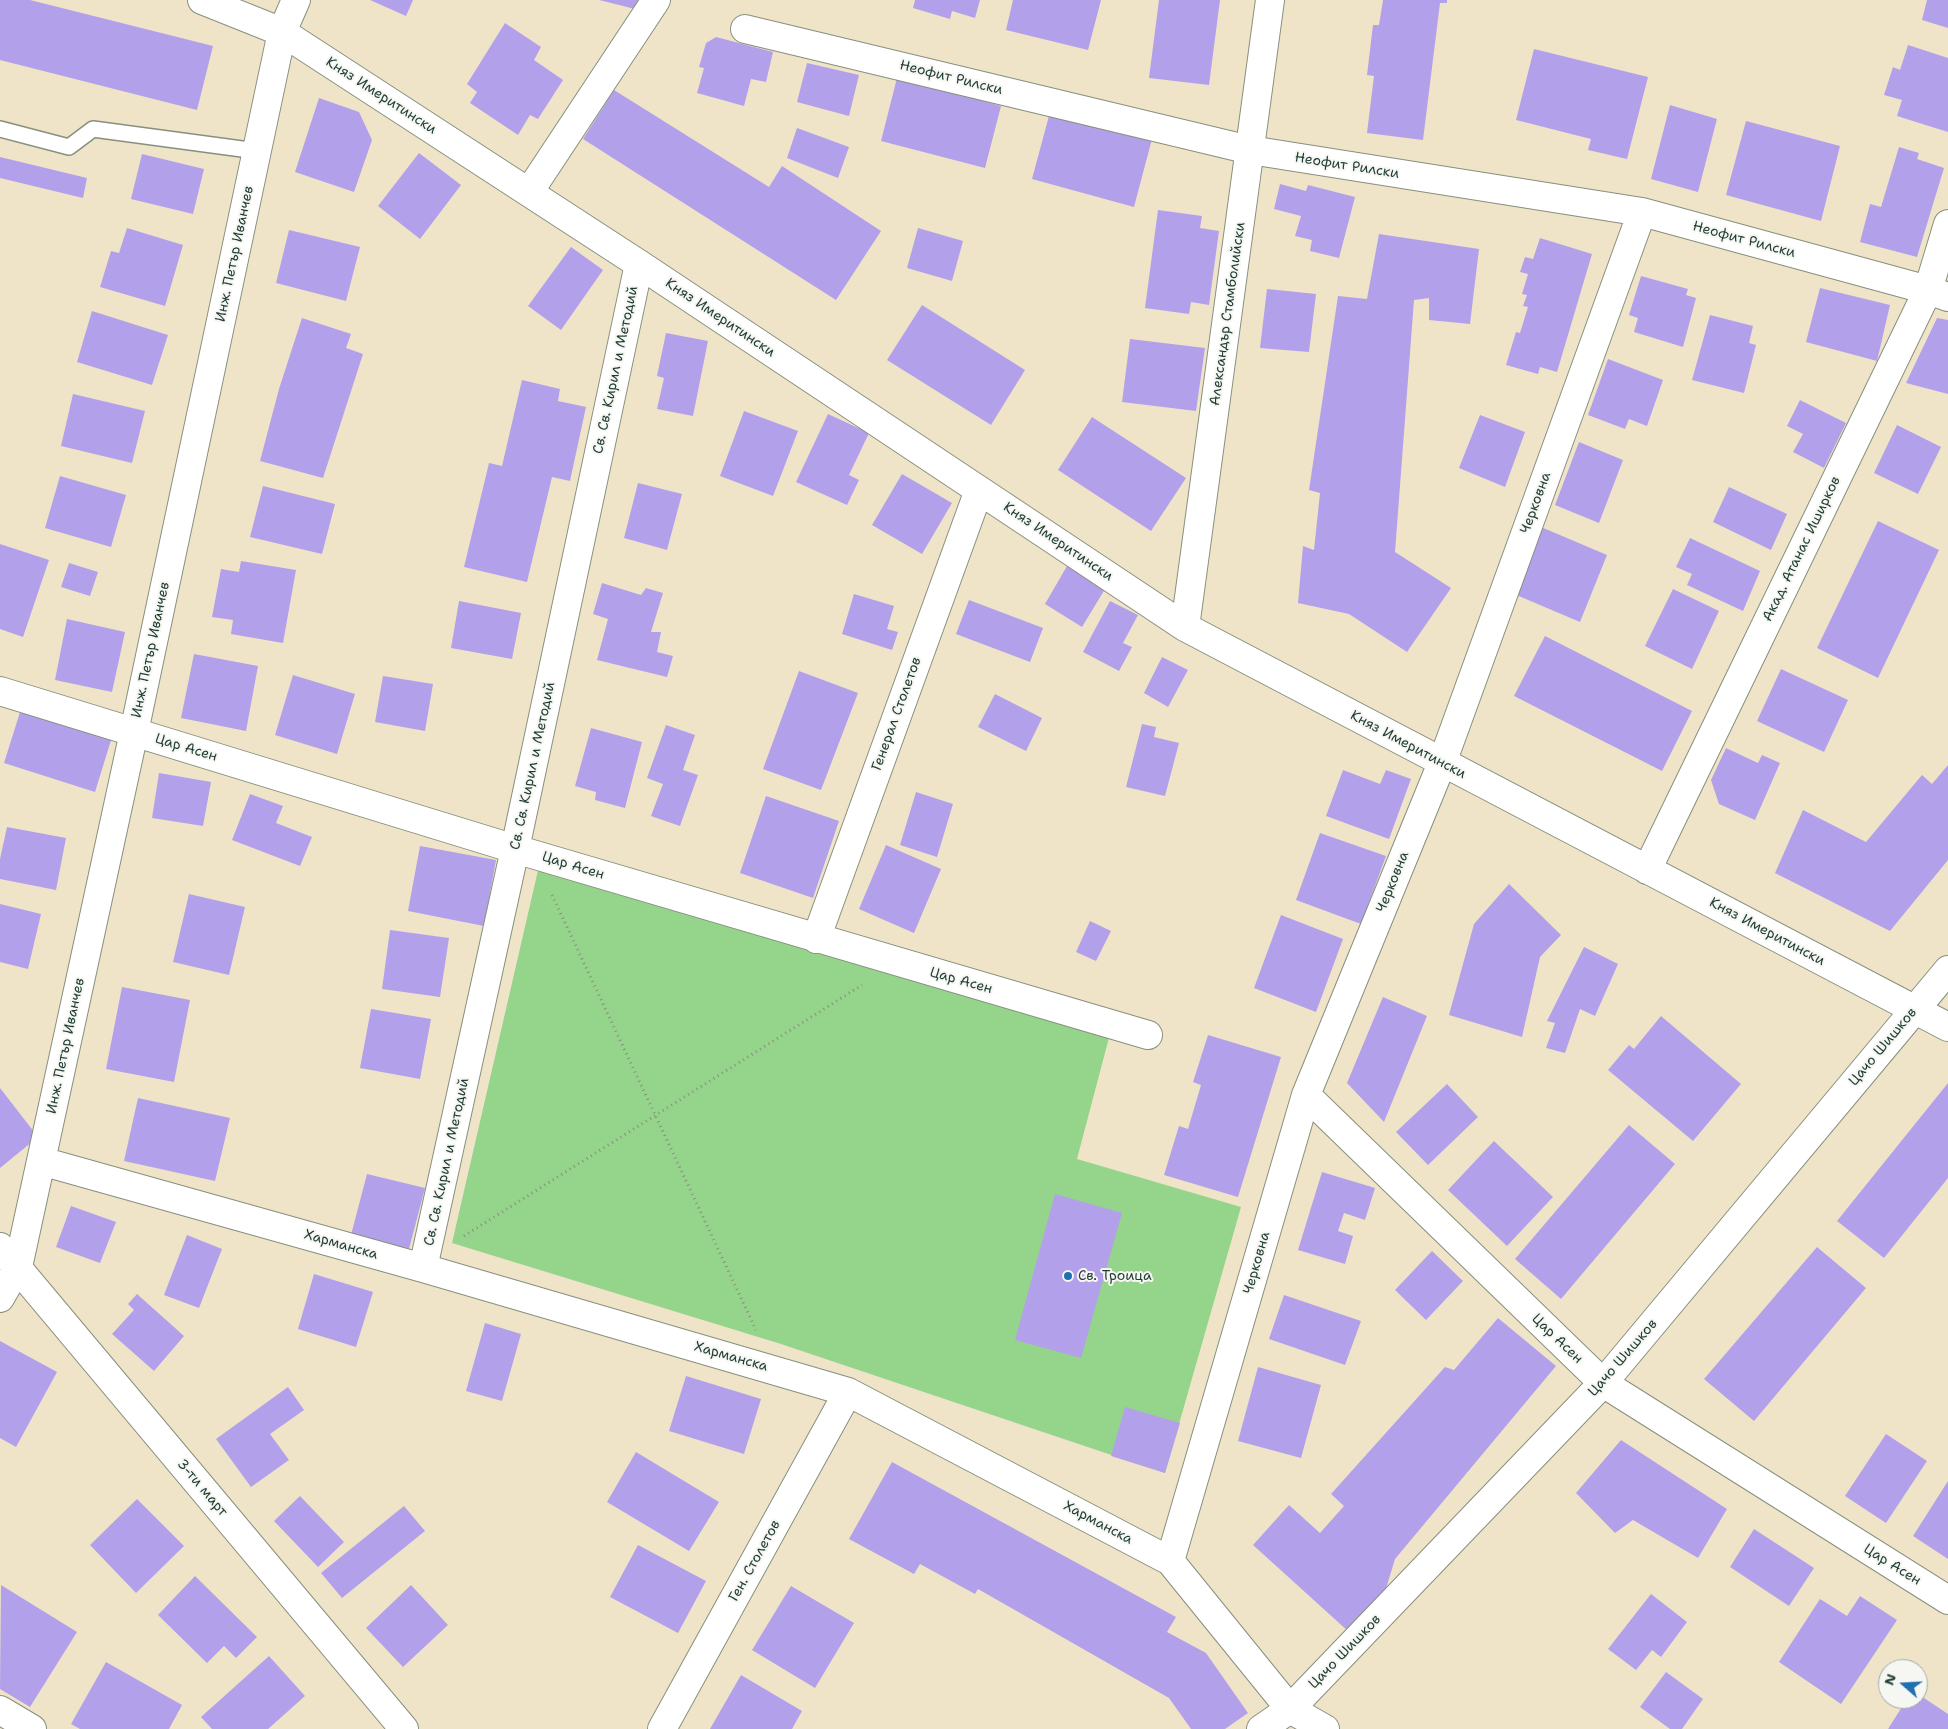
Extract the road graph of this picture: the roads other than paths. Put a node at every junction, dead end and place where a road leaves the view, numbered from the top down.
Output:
1 (202, 0) edge
2 (296, 0) edge
3 (656, 0) edge
4 (1270, 0) edge
5 (746, 28) dead end
6 (282, 32) junction
7 (0, 130) edge
8 (1250, 150) junction
9 (257, 151) junction
10 (529, 192) junction
11 (1642, 212) junction
12 (1948, 224) edge
13 (639, 264) junction
14 (1938, 294) edge
15 (979, 490) junction
16 (1186, 628) junction
17 (0, 691) edge
18 (134, 732) junction
19 (1442, 763) junction
20 (516, 849) junction
21 (1647, 870) junction
22 (816, 939) junction
23 (1948, 970) edge
24 (1915, 1009) junction
25 (1948, 1027) edge
26 (1148, 1035) dead end
27 (1306, 1095) junction
28 (41, 1161) junction
29 (0, 1246) edge
30 (18, 1267) junction
31 (423, 1268) junction
32 (0, 1298) edge
33 (1603, 1384) junction
34 (848, 1392) junction
35 (1170, 1561) junction
36 (1948, 1600) edge
37 (0, 1710) edge
38 (1294, 1719) edge
39 (32, 1729) edge
40 (404, 1729) edge
41 (662, 1729) edge
42 (1261, 1729) edge
43 (1325, 1729) edge

1 - 6 street, Княз Имеритински
2 - 6 street, Инж. Петър Иванчев
3 - 10 street
4 - 8 street, Александър Стамболийски
5 - 8 street, Неофит Рилски
6 - 9 street, Инж. Петър Иванчев
6 - 10 street, Княз Имеритински
7 - 9 lane
8 - 11 street, Неофит Рилски
8 - 16 street, Александър Стамболийски
9 - 18 street, Инж. Петър Иванчев
10 - 13 street, Княз Имеритински
11 - 14 street, Неофит Рилски
11 - 19 street, Черковна
12 - 14 street, Акад. Атанас Иширков
13 - 15 street, Княз Имеритински
13 - 20 street, Св. Св. Кирил и Методий
14 - 21 street, Акад. Атанас Иширков
15 - 16 street, Княз Имеритински
15 - 22 street, Генерал Столетов
16 - 19 street, Княз Имеритински
17 - 18 street, Цар Асен
18 - 20 street, Цар Асен
18 - 28 street, Инж. Петър Иванчев
19 - 21 street, Княз Имеритински
19 - 27 street, Черковна
20 - 22 street, Цар Асен
20 - 31 street, Св. Св. Кирил и Методий
21 - 24 street, Княз Имеритински
22 - 26 street, Цар Асен
23 - 24 street, Цачо Шишков
24 - 25 street, Княз Имеритински
24 - 33 street, Цачо Шишков
27 - 33 street, Цар Асен
27 - 35 street, Черковна
28 - 30 street, Инж. Петър Иванчев
28 - 31 street, Харманска
29 - 30 street, 3-ти март
30 - 32 street, Инж. Петър Иванчев
30 - 40 street, 3-ти март
31 - 34 street, Харманска
33 - 36 street, Цар Асен
33 - 38 street, Цачо Шишков
34 - 35 street, Харманска
34 - 41 street, Ген. Столетов
35 - 38 street, Харманска
37 - 39 street
38 - 42 street, Цачо Шишков
38 - 43 street, Харманска

